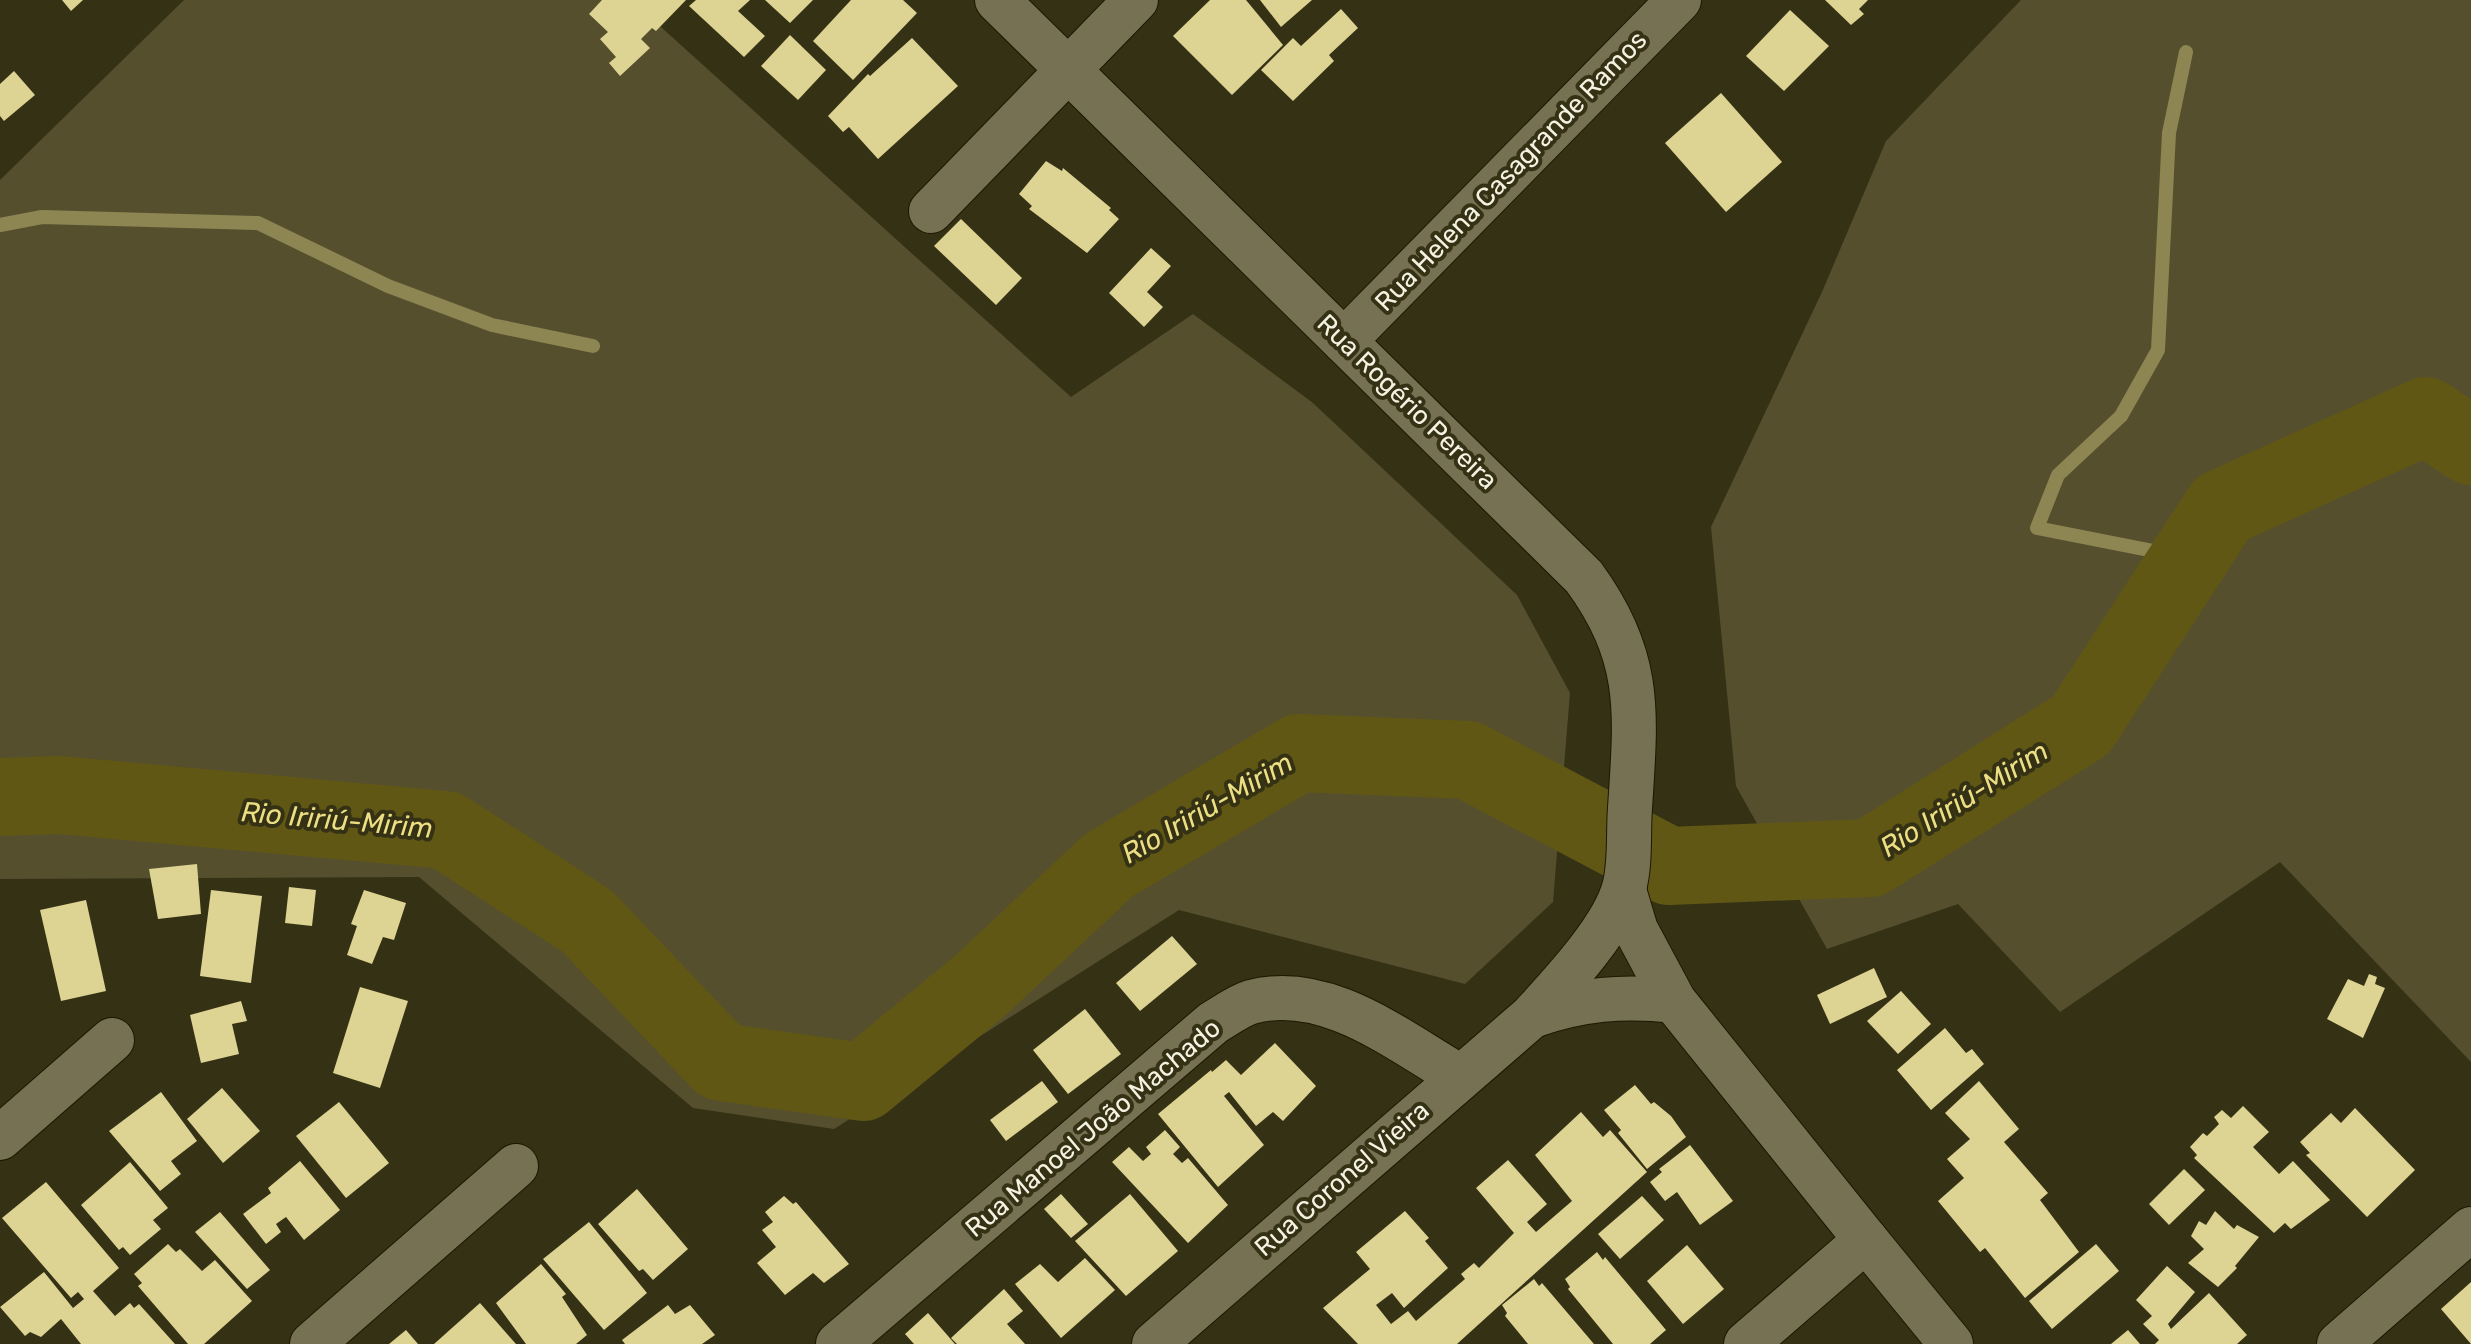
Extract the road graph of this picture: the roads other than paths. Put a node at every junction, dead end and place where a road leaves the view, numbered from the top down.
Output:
1 (997, 0) edge
2 (1136, 0) edge
3 (1679, 0) edge
4 (1068, 70) junction
5 (931, 211) dead end
6 (1344, 341) junction
7 (1625, 885) junction
8 (1674, 1001) junction
9 (1532, 1016) junction
10 (112, 1040) dead end
11 (1459, 1076) junction
12 (0, 1138) edge
13 (516, 1166) dead end
14 (2471, 1229) edge
15 (1866, 1240) junction
16 (312, 1344) edge
17 (838, 1344) edge
18 (1154, 1344) edge
19 (1746, 1344) edge
20 (1951, 1344) edge
21 (2339, 1344) edge

1 - 4 street, Rua Rogério Pereira
2 - 4 street
3 - 6 street, Rua Helena Casagrande Ramos
4 - 5 street
4 - 6 street, Rua Rogério Pereira
6 - 7 street, Rua Rogério Pereira
7 - 8 street
7 - 9 street
8 - 9 street
8 - 15 street
9 - 11 street, Rua Coronel Vieira
10 - 12 street
11 - 17 street, Rua Manoel João Machado
11 - 18 street, Rua Coronel Vieira
13 - 16 street
14 - 21 street
15 - 19 street
15 - 20 street

